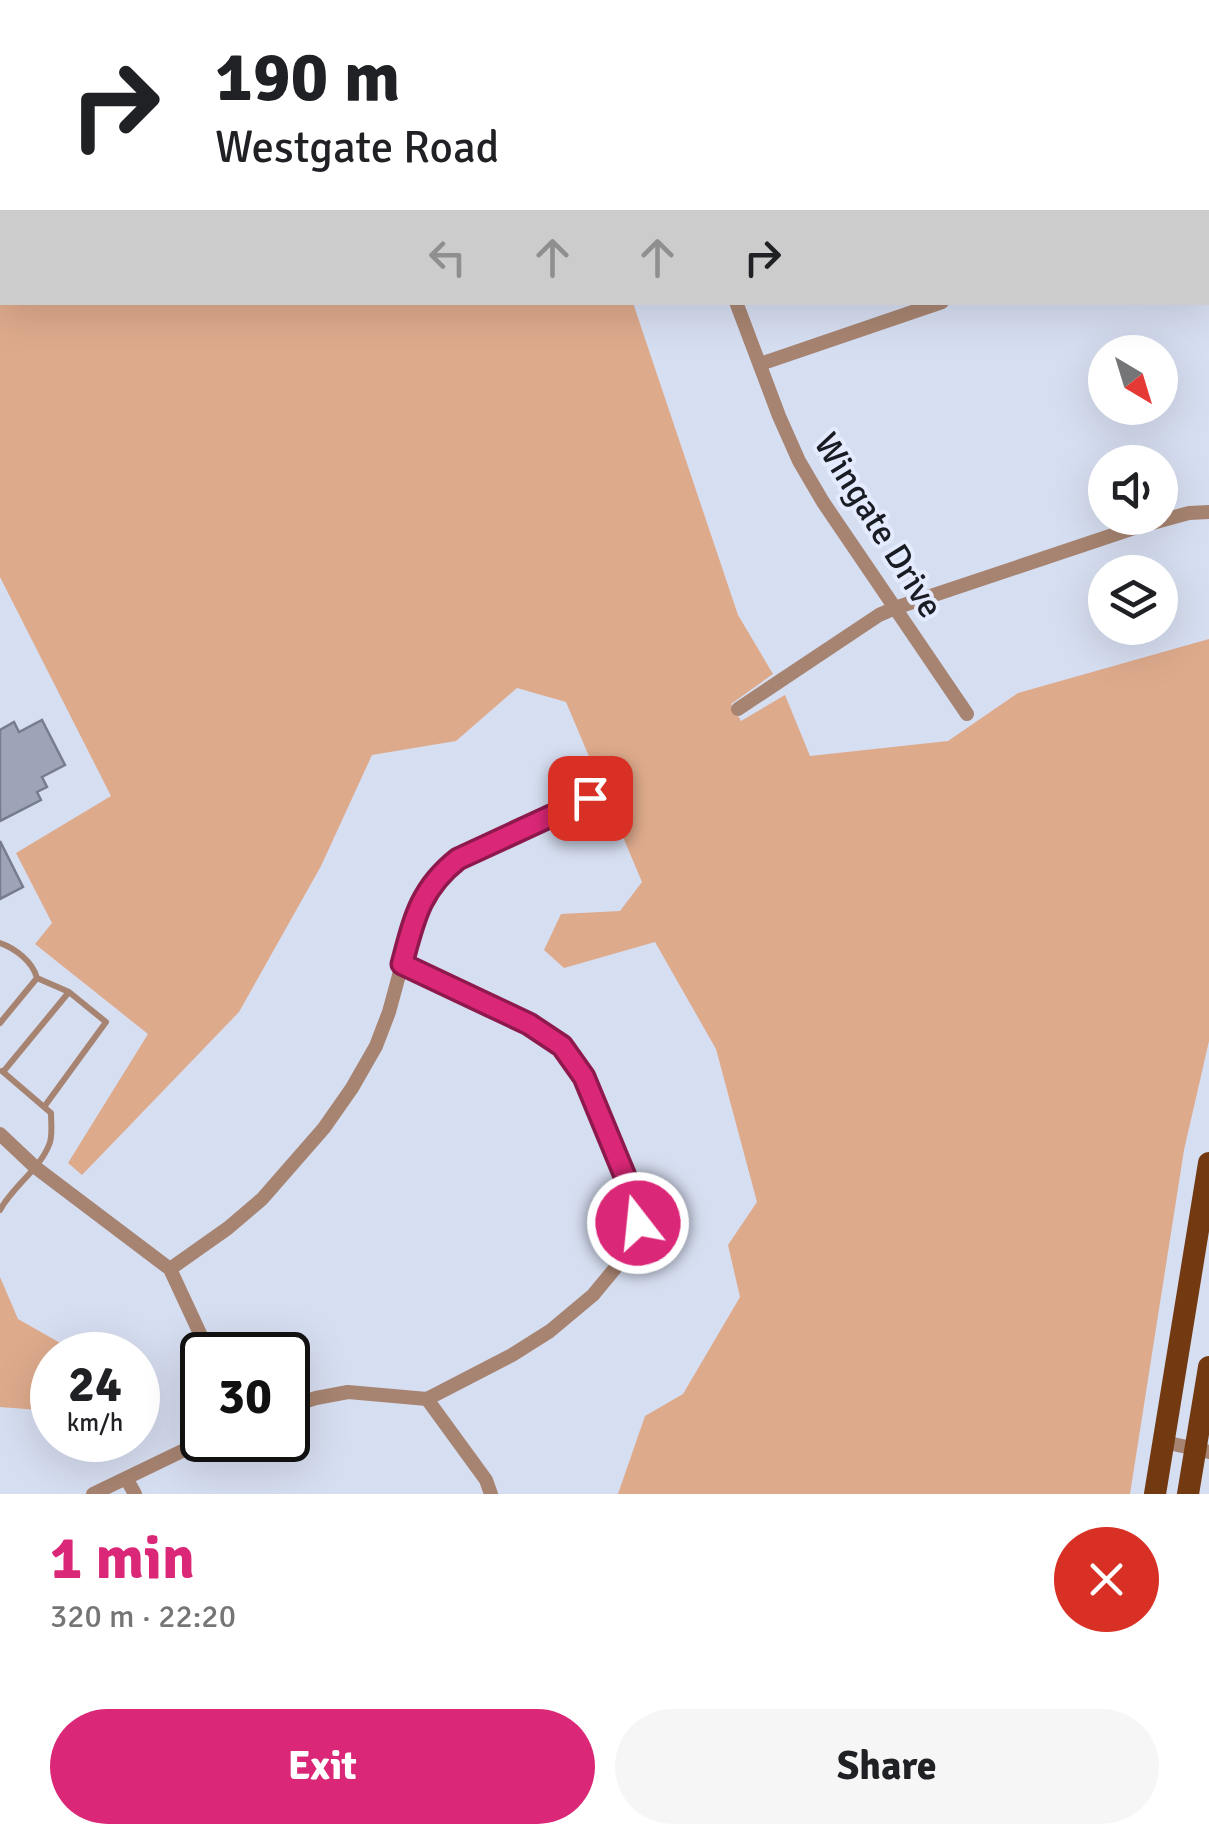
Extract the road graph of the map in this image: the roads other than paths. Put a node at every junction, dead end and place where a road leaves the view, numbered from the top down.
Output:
1 (737, 305) edge
2 (933, 305) edge
3 (760, 364) junction
4 (1209, 512) edge
5 (895, 608) junction
6 (738, 709) dead end
7 (967, 714) dead end
8 (590, 798) dead end
9 (0, 944) edge
10 (402, 964) junction
11 (37, 978) junction
12 (69, 992) junction
13 (0, 1022) edge
14 (2, 1071) edge
15 (44, 1106) junction
16 (0, 1134) edge
17 (1209, 1163) edge
18 (34, 1167) junction
19 (0, 1210) edge
20 (170, 1269) junction
21 (199, 1332) edge
22 (1209, 1367) edge
23 (427, 1399) junction
24 (310, 1402) edge
25 (1164, 1442) junction
26 (1202, 1443) edge
27 (180, 1452) edge
28 (126, 1478) junction
29 (93, 1494) edge
30 (135, 1494) edge
31 (491, 1494) edge
32 (1155, 1494) edge
33 (1188, 1494) edge

1 - 3 street, Wingate Drive
2 - 3 street
3 - 5 street, Wingate Drive
4 - 5 street
5 - 6 street
5 - 7 street, Wingate Drive
8 - 10 street
9 - 11 lane
10 - 20 street
10 - 23 street
11 - 12 lane
11 - 13 lane
12 - 14 lane
12 - 15 lane
14 - 15 lane
15 - 18 lane
16 - 18 street
17 - 25 main road
18 - 19 lane
18 - 20 street
20 - 21 street
22 - 26 main road
23 - 24 street
23 - 31 street
25 - 26 street
25 - 32 main road
26 - 33 main road
27 - 28 street
28 - 29 street
28 - 30 street

